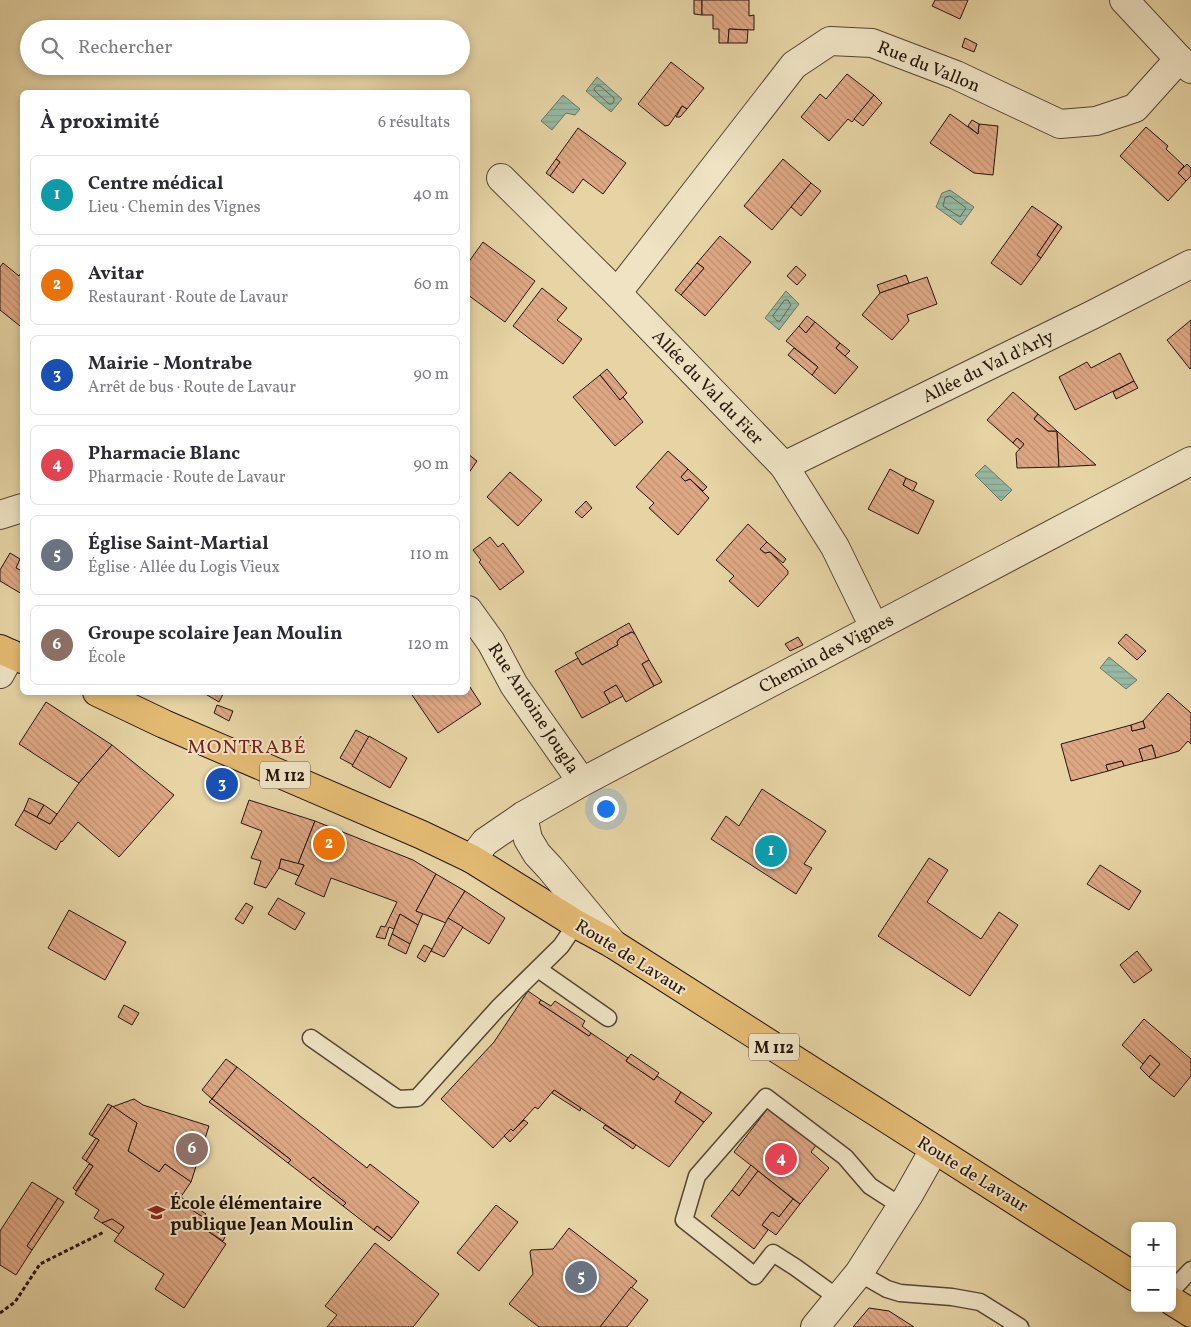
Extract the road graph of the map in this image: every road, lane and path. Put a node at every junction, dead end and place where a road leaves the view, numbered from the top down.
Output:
1 (1124, 0) edge
2 (1185, 64) edge
3 (501, 178) dead end
4 (1191, 264) edge
5 (617, 293) junction
6 (1191, 461) edge
7 (784, 466) junction
8 (20, 509) edge
9 (0, 515) edge
10 (470, 613) edge
11 (874, 627) junction
12 (111, 695) edge
13 (134, 700) edge
14 (577, 776) junction
15 (523, 816) junction
16 (472, 859) junction
17 (576, 924) junction
18 (613, 944) junction
19 (538, 969) junction
20 (608, 1018) dead end
21 (311, 1038) dead end
22 (934, 1150) junction
23 (901, 1206) junction
24 (104, 1232) dead end
25 (1191, 1270) edge
26 (859, 1273) junction
27 (1131, 1274) edge
28 (1176, 1286) edge
29 (838, 1298) junction
30 (1176, 1304) edge
31 (0, 1312) edge
32 (1191, 1313) edge
33 (815, 1327) edge
34 (1020, 1327) edge

1 - 2 street
2 - 5 street, Rue du Vallon
3 - 5 street, Allée du Val du Fier
4 - 7 street, Allée du Val d'Arly
5 - 7 street, Allée du Val du Fier
6 - 11 street, Chemin des Vignes
7 - 11 street, Allée du Val du Fier
8 - 9 street
10 - 14 street, Rue Antoine Jougla
11 - 14 street, Chemin des Vignes
12 - 13 main road, Route de Lavaur / M 112
13 - 16 main road, Route de Lavaur / M 112
14 - 15 street, Chemin des Vignes
15 - 16 street, Chemin des Vignes
15 - 18 street
16 - 17 main road, Route de Lavaur / M 112
17 - 18 main road, Route de Lavaur / M 112
17 - 19 lane
18 - 22 main road, Route de Lavaur / M 112
19 - 20 lane
19 - 21 lane
22 - 23 street
22 - 27 main road, Route de Lavaur / M 112
23 - 26 street
23 - 29 lane
24 - 31 path
25 - 28 lane
26 - 29 street
26 - 34 lane
29 - 33 street
30 - 32 main road

